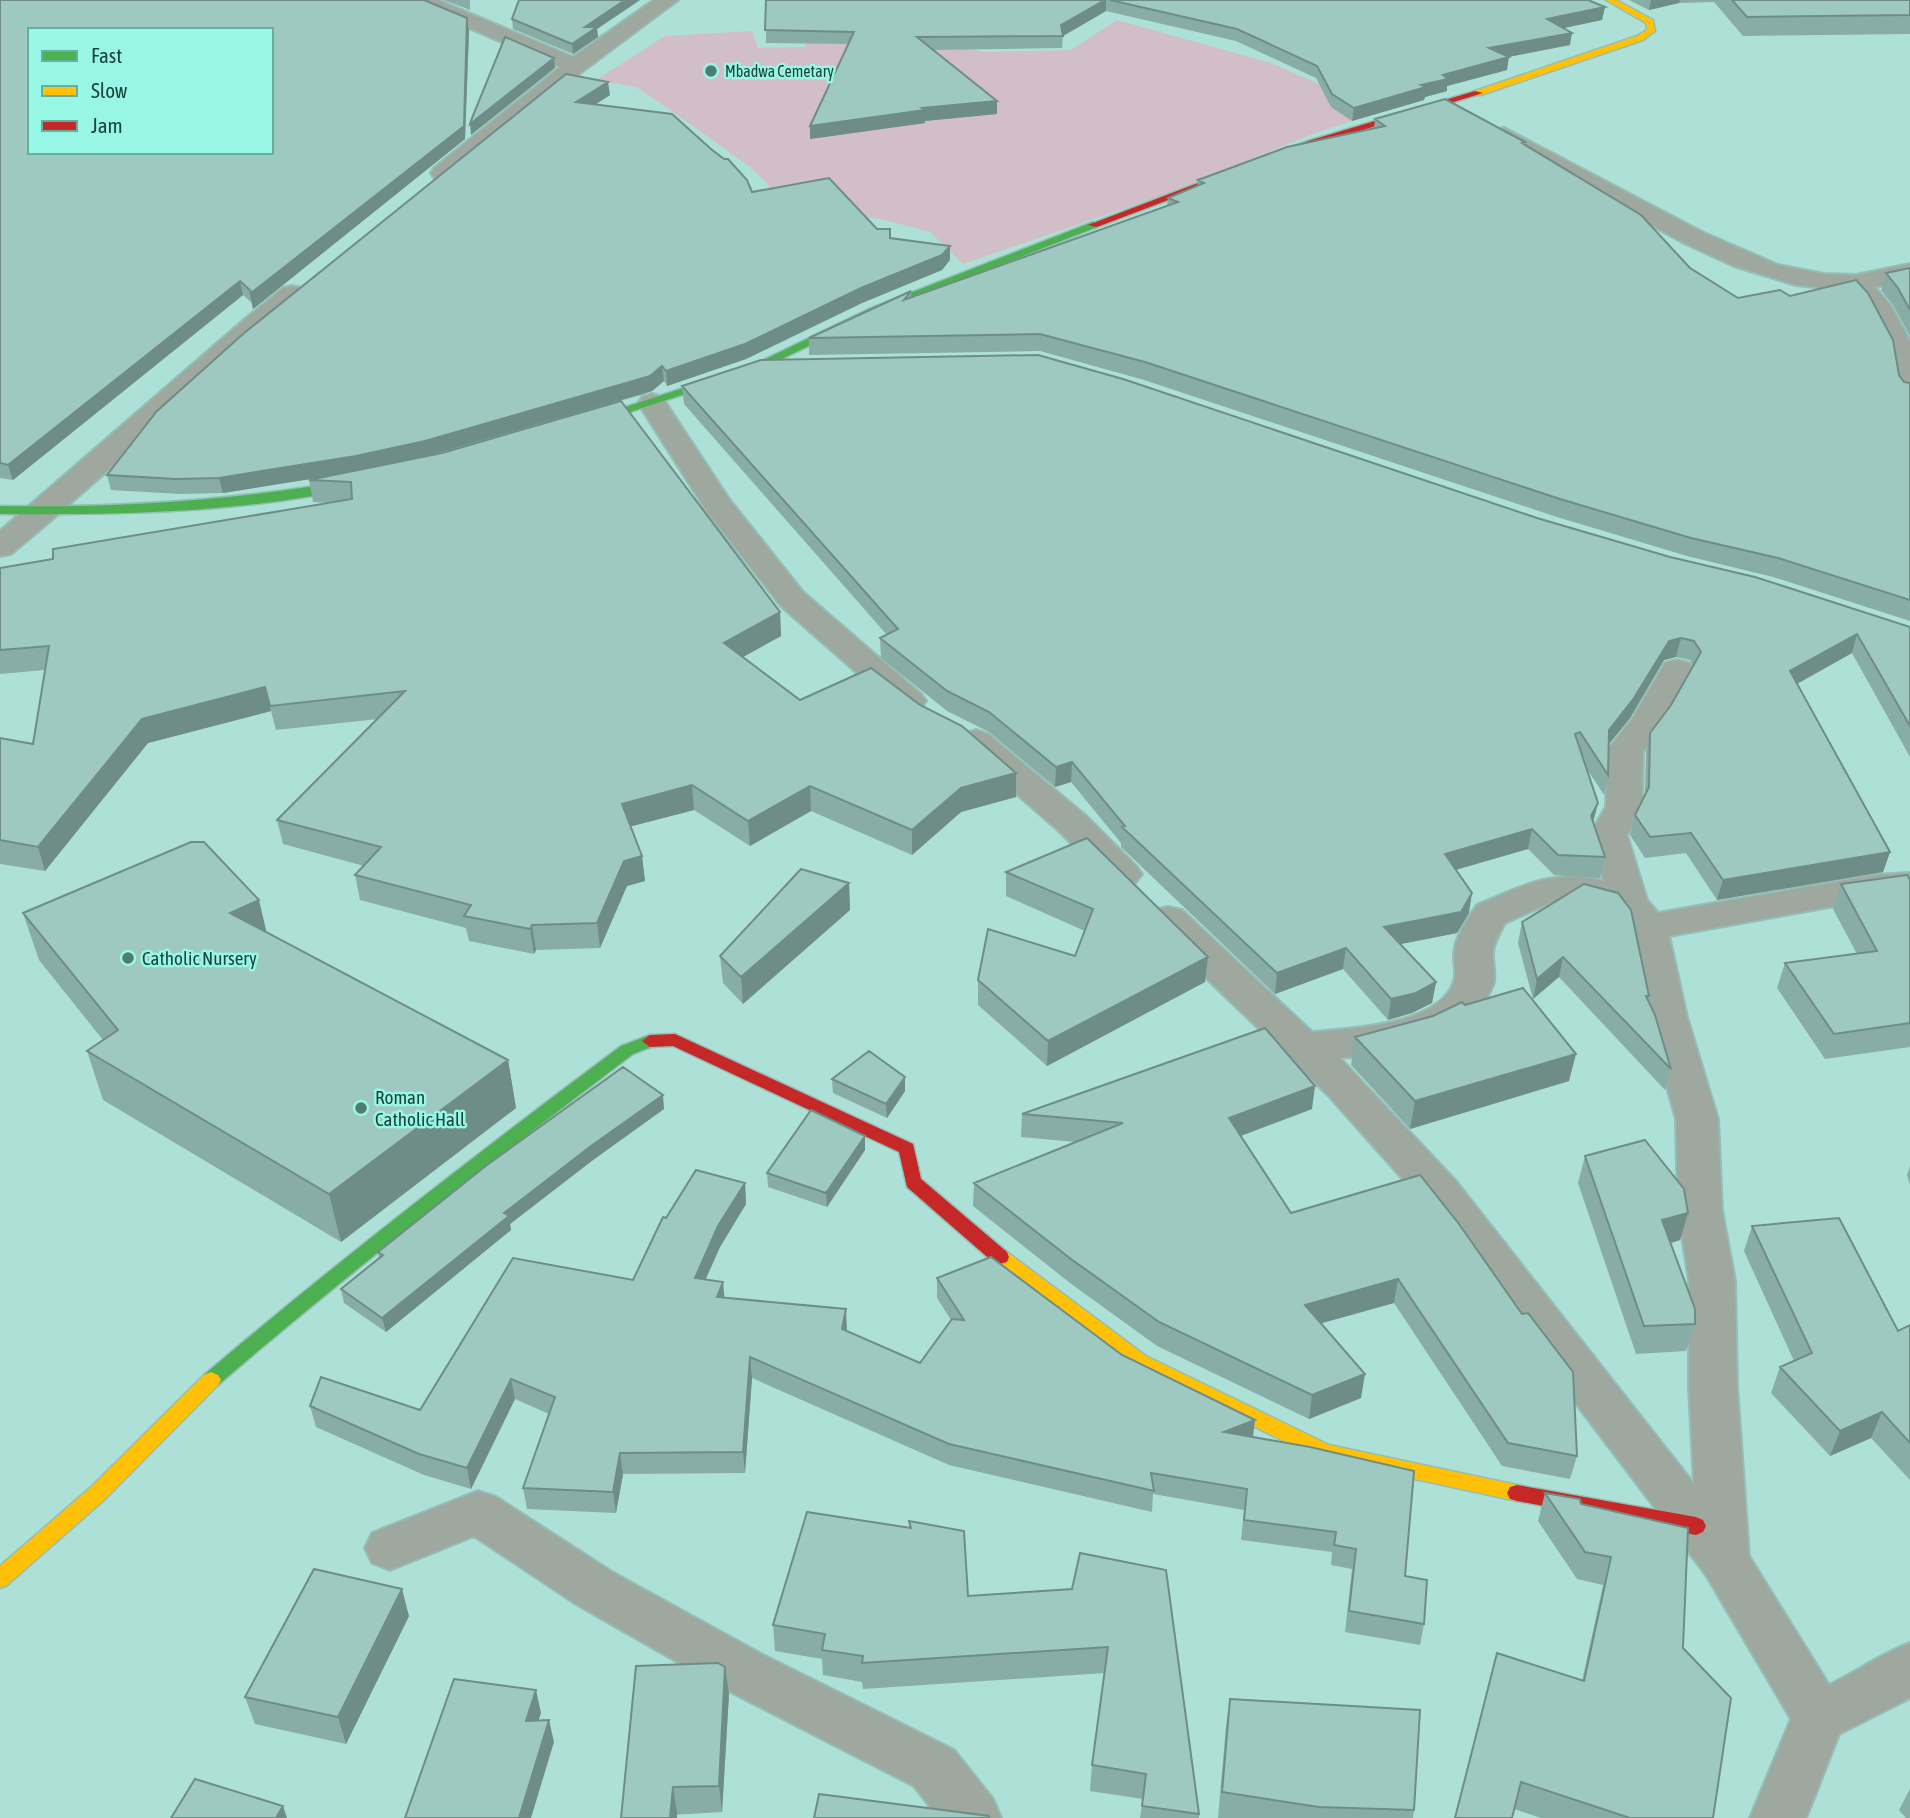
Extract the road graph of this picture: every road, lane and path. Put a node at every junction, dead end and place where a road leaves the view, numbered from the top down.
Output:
1 (420, 0) edge
2 (668, 0) edge
3 (1610, 0) edge
4 (575, 66) junction
5 (1447, 104) junction
6 (428, 185) edge
7 (1910, 272) edge
8 (310, 280) edge
9 (1856, 283) junction
10 (824, 366) edge
11 (757, 367) junction
12 (1910, 391) edge
13 (652, 403) junction
14 (562, 429) edge
15 (384, 478) edge
16 (0, 510) edge
17 (45, 511) junction
18 (0, 547) edge
19 (1676, 670) dead end
20 (1910, 885) edge
21 (1639, 915) junction
22 (1304, 1047) junction
23 (1696, 1526) junction
24 (390, 1548) dead end
25 (1724, 1560) junction
26 (0, 1579) edge
27 (1910, 1667) edge
28 (1819, 1717) junction
29 (973, 1818) edge
30 (1778, 1818) edge

1 - 4 street
2 - 4 street
3 - 5 street
4 - 6 street
5 - 9 street
5 - 11 street
7 - 9 street
8 - 17 street
9 - 12 street
10 - 11 street
11 - 13 street
13 - 14 street
13 - 22 street
15 - 17 street
16 - 17 street
17 - 18 street
19 - 21 street
20 - 21 street
21 - 22 street
21 - 25 street
22 - 23 street
23 - 25 street
23 - 26 street
24 - 29 street
25 - 28 street
27 - 28 street
28 - 30 street

